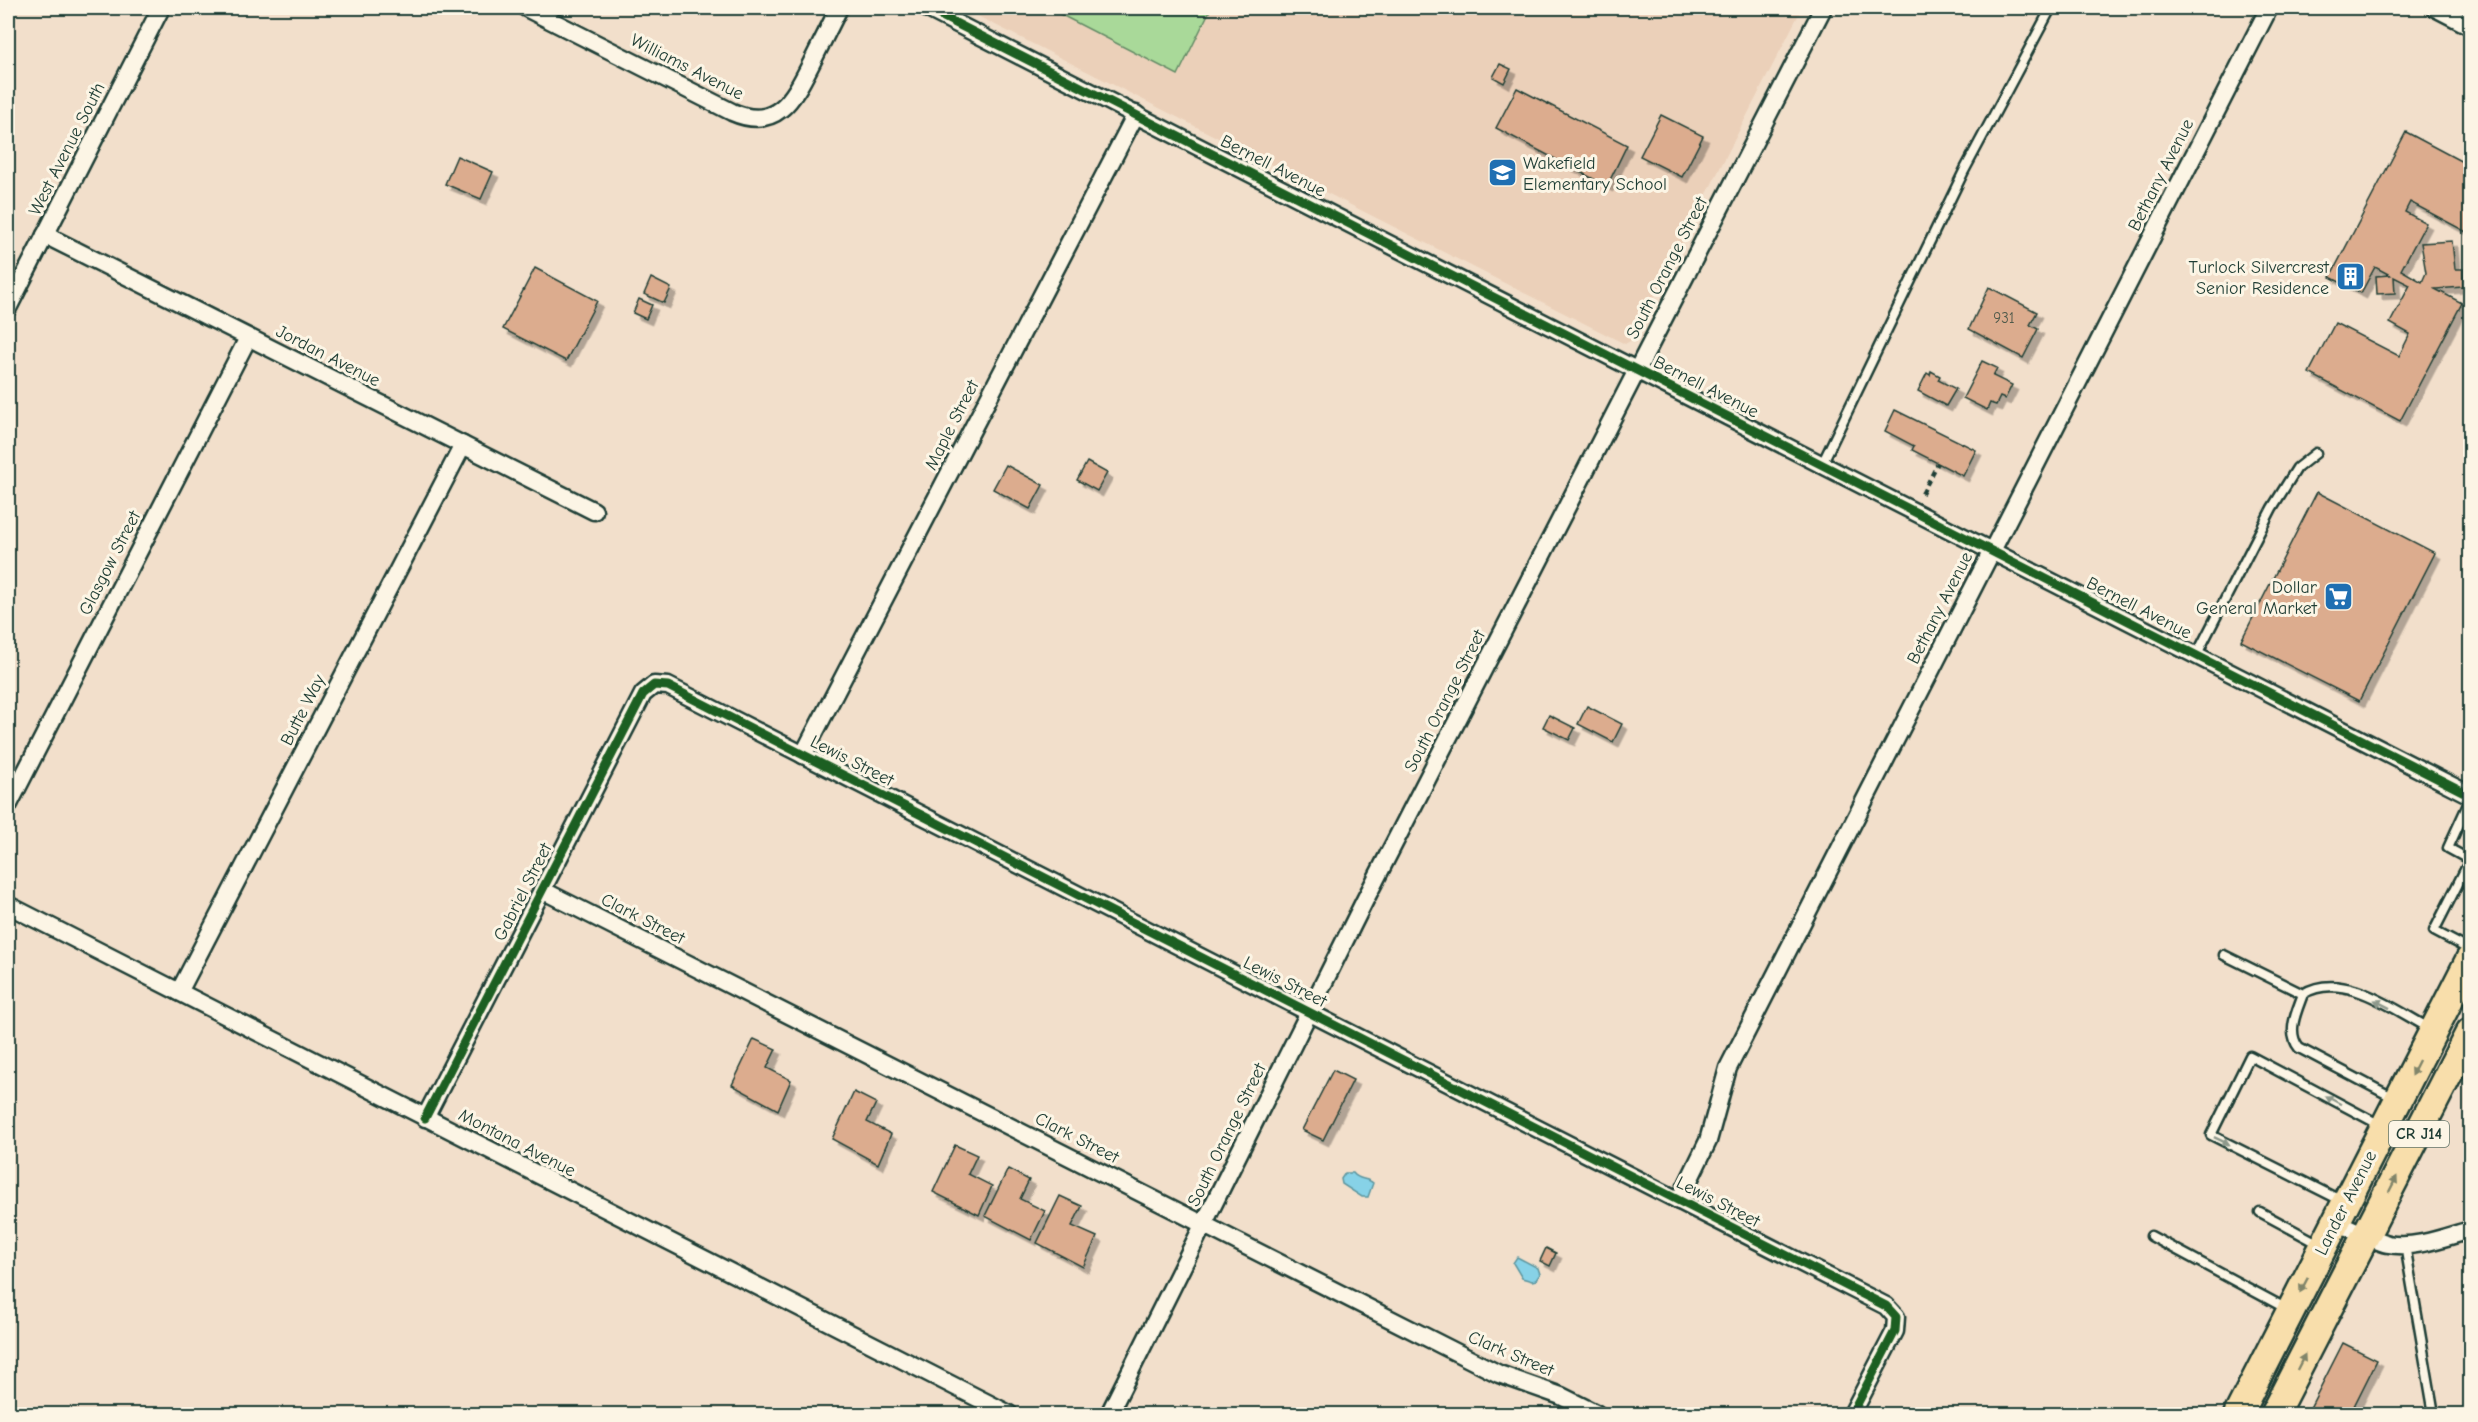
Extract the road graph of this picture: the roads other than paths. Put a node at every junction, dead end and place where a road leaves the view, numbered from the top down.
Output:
1 (161, 8) edge
2 (526, 8) edge
3 (839, 8) edge
4 (926, 8) edge
5 (1823, 8) edge
6 (2051, 8) edge
7 (2269, 8) edge
8 (2434, 8) edge
9 (2470, 26) edge
10 (1136, 114) junction
11 (45, 236) junction
12 (8, 308) edge
13 (248, 338) junction
14 (1636, 370) junction
15 (463, 445) junction
16 (2316, 453) dead end
17 (1822, 464) junction
18 (594, 511) dead end
19 (1990, 550) junction
20 (2196, 656) junction
21 (654, 685) joint
22 (803, 755) junction
23 (2470, 795) edge
24 (2470, 800) edge
25 (8, 806) edge
26 (543, 890) junction
27 (8, 905) edge
28 (2470, 950) edge
29 (2224, 955) dead end
30 (2470, 959) edge
31 (179, 992) junction
32 (2303, 994) junction
33 (1309, 1012) junction
34 (2434, 1030) junction
35 (2470, 1032) edge
36 (2398, 1101) junction
37 (425, 1118) junction
38 (2385, 1128) junction
39 (1680, 1201) junction
40 (2260, 1212) dead end
41 (2342, 1212) junction
42 (1204, 1225) junction
43 (2470, 1230) edge
44 (2366, 1235) junction
45 (2151, 1236) dead end
46 (2404, 1245) junction
47 (2325, 1246) junction
48 (2290, 1310) junction
49 (980, 1408) edge
50 (1009, 1414) edge
51 (1109, 1414) edge
52 (1597, 1414) edge
53 (1852, 1414) edge
54 (2238, 1414) edge
55 (2274, 1414) edge
56 (2434, 1414) edge

1 - 11 street, West Avenue South
2 - 3 street, Williams Avenue
4 - 10 street, Bernell Avenue
5 - 14 street, South Orange Street
6 - 17 lane
7 - 19 street, Bethany Avenue
8 - 9 street
10 - 14 street, Bernell Avenue
10 - 22 street, Maple Street
11 - 12 street, West Avenue South
11 - 13 street, Jordan Avenue
13 - 15 street, Jordan Avenue
13 - 25 street, Glasgow Street
14 - 17 street, Bernell Avenue
14 - 33 street, South Orange Street
15 - 18 street, Jordan Avenue
15 - 31 street, Butte Way
16 - 20 lane
17 - 19 street, Bernell Avenue
19 - 20 street, Bernell Avenue
19 - 39 street, Bethany Avenue
20 - 23 street, Bernell Avenue
21 - 22 street, Lewis Street
21 - 26 street, Gabriel Street
22 - 33 street, Lewis Street
24 - 28 lane
26 - 37 street, Gabriel Street
26 - 42 street, Clark Street
27 - 31 street, Montana Avenue
29 - 32 lane
30 - 34 main road, Lander Avenue / CR J14
31 - 37 street, Montana Avenue
34 -> 32 lane
32 - 36 lane
33 - 39 street, Lewis Street
33 - 42 street, South Orange Street
34 -> 36 main road, Lander Avenue / CR J14
44 -> 35 main road, Lander Avenue / CR J14
36 - 38 main road, Lander Avenue / CR J14
37 - 49 street, Montana Avenue
38 - 41 main road, Lander Avenue / CR J14
38 -> 41 lane
39 - 53 street, Lewis Street
40 - 47 lane
41 - 44 street
41 - 47 main road, Lander Avenue / CR J14
42 - 51 street, South Orange Street
42 - 52 street, Clark Street
43 - 46 street
44 - 46 street
55 -> 44 main road, Lander Avenue / CR J14
45 - 48 lane
46 - 56 lane
47 -> 48 main road, Lander Avenue / CR J14
48 - 54 main road, Lander Avenue / CR J14
49 - 50 street, Montana Avenue

